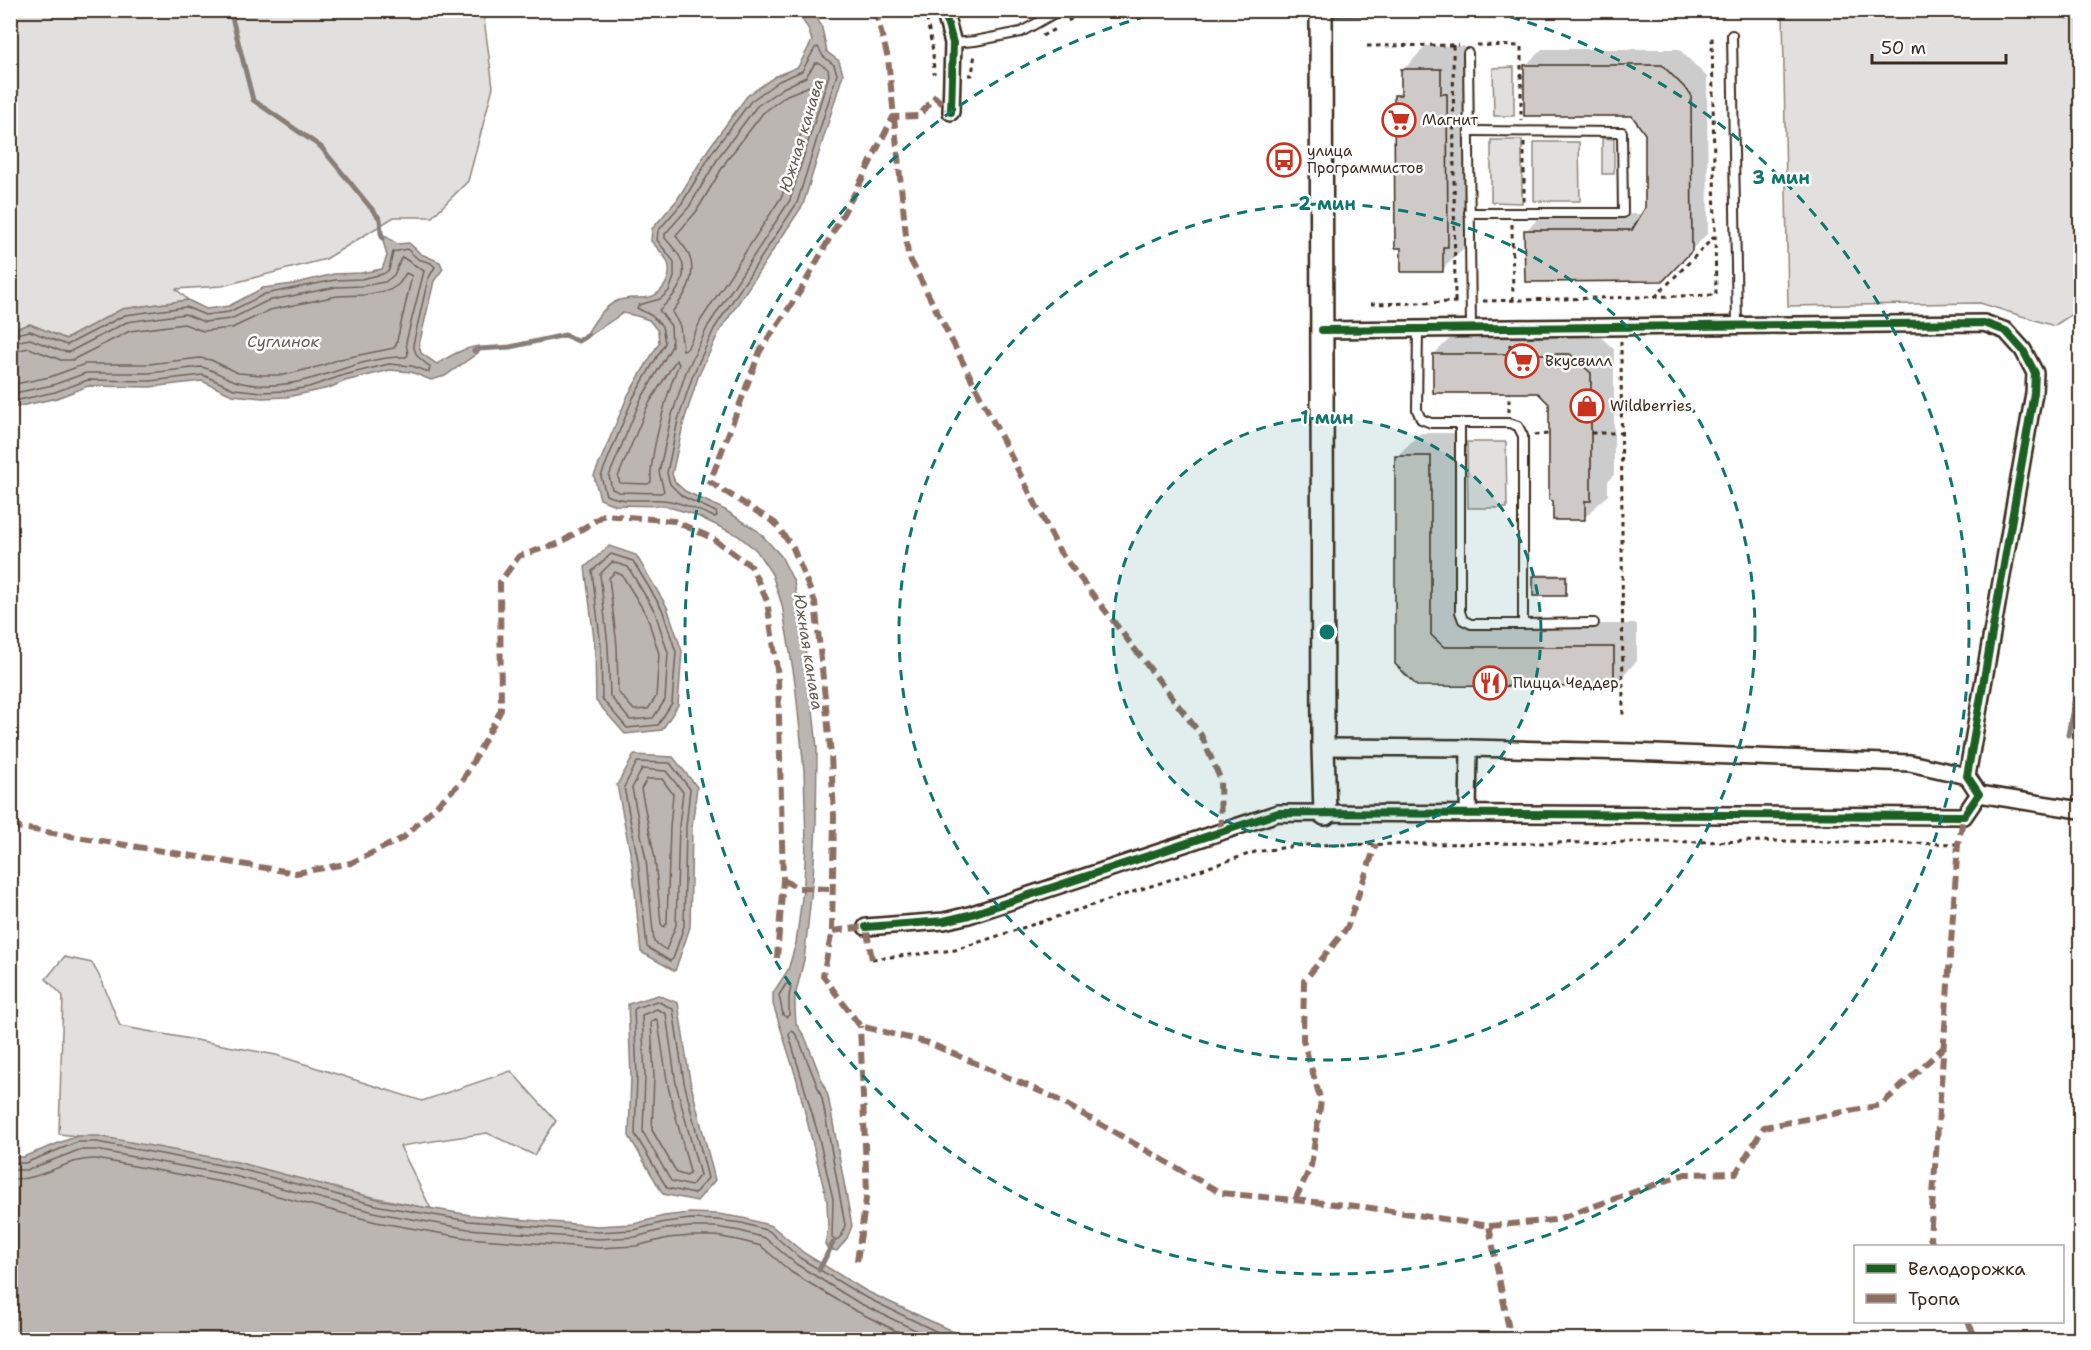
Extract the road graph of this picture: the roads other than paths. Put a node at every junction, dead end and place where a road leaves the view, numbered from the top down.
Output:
1 (944, 10) edge
2 (1060, 10) edge
3 (1484, 10) edge
4 (1321, 11) edge
5 (1732, 35) dead end
6 (953, 43) junction
7 (1468, 54) dead end
8 (951, 112) dead end
9 (1469, 131) junction
10 (1470, 213) junction
11 (1737, 326) junction
12 (1471, 328) junction
13 (1418, 329) junction
14 (1322, 330) junction
15 (1460, 423) junction
16 (1523, 624) junction
17 (1594, 624) dead end
18 (1323, 747) junction
19 (1469, 748) junction
20 (1967, 776) junction
21 (1979, 794) junction
22 (2080, 810) edge
23 (1325, 814) junction
24 (1468, 814) junction
25 (866, 927) dead end

1 - 6 street
2 - 6 lane
3 - 4 lane
4 - 14 street
5 - 11 lane
6 - 8 street
7 - 9 lane
9 - 10 lane
9 - 10 lane
10 - 12 lane
11 - 12 street
11 - 20 street
12 - 13 street
13 - 14 street
13 - 15 lane
14 - 18 street
15 - 16 lane
15 - 16 lane
16 - 17 lane
18 - 19 street
18 - 23 street
19 - 20 street
19 - 24 street
20 - 21 street
21 - 22 street
21 - 24 street
23 - 24 street
23 - 25 street

